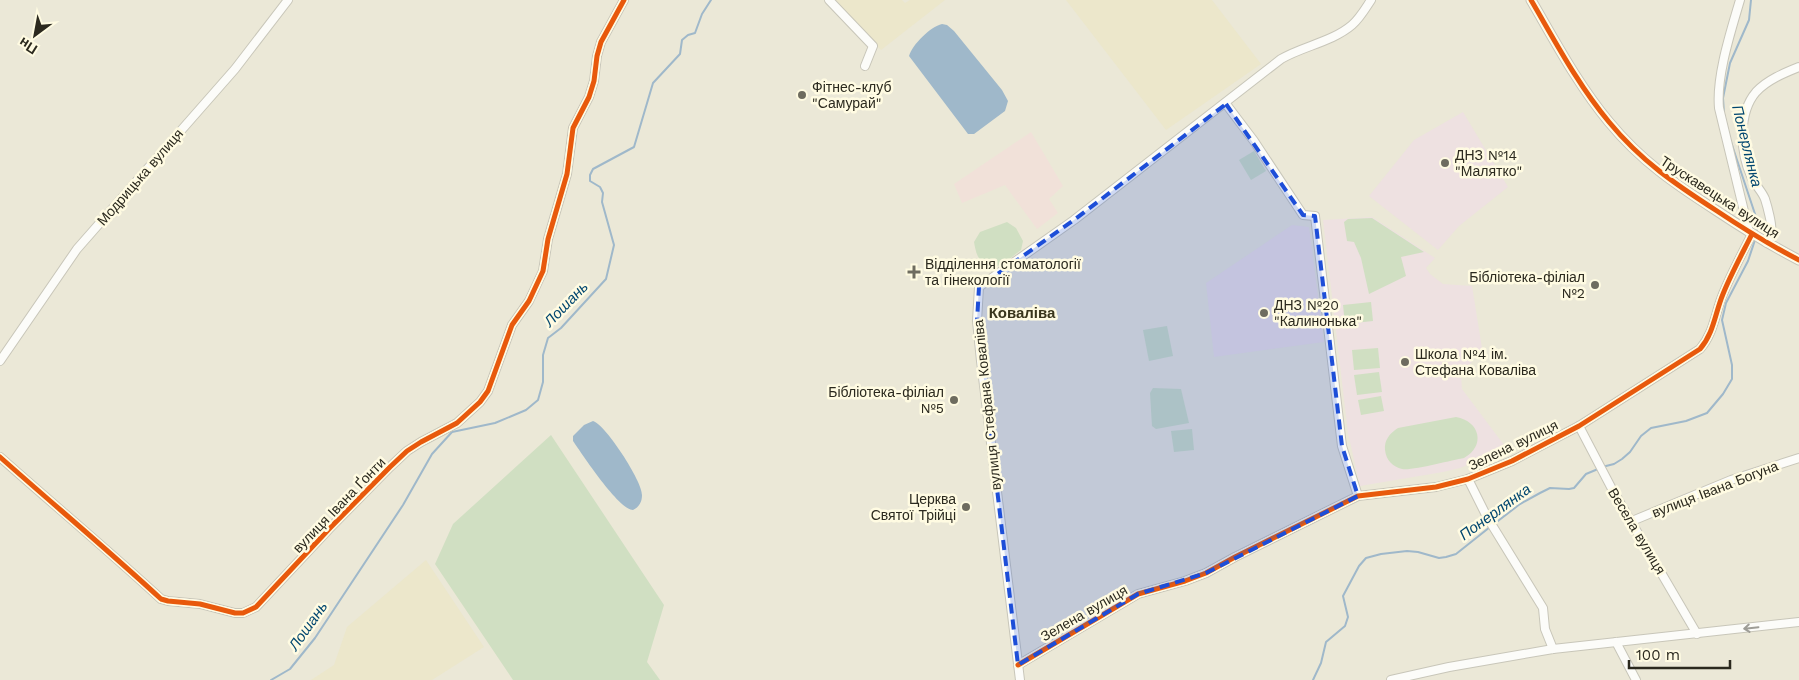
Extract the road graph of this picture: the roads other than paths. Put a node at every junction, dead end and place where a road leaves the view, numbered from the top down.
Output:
1 (288, 0) edge
2 (624, 0) edge
3 (829, 0) edge
4 (1371, 0) edge
5 (1531, 0) edge
6 (1740, 0) edge
7 (865, 66) dead end
8 (1799, 67) edge
9 (1226, 104) junction
10 (1757, 237) junction
11 (1799, 260) edge
12 (0, 361) edge
13 (1579, 426) junction
14 (0, 457) edge
15 (1799, 458) edge
16 (1468, 479) junction
17 (1358, 496) junction
18 (1632, 521) junction
19 (1799, 622) edge
20 (1697, 634) junction
21 (1616, 642) junction
22 (1553, 649) junction
23 (1018, 665) junction
24 (1020, 680) edge
25 (1391, 680) edge
26 (1636, 680) edge

1 - 12 street, Модрицька вулиця
2 - 14 street, вулиця Івана Ґонти
3 - 7 street
4 - 9 street, вулиця Стефана Коваліва
5 - 10 main road, Трускавецька вулиця
6 - 10 street
8 - 10 street, Зелена вулиця
9 - 17 street
9 - 23 street, вулиця Стефана Коваліва
10 - 11 main road, Трускавецька вулиця
10 - 13 street, Зелена вулиця
13 - 16 street, Зелена вулиця
13 - 18 street, Весела вулиця
15 - 18 street, вулиця Івана Богуна
16 - 17 street, Зелена вулиця
16 - 22 street
17 - 23 street, Зелена вулиця
18 - 20 street, Весела вулиця
19 -> 20 street
20 - 21 street
21 - 22 street
21 - 26 street
22 - 25 street
23 - 24 street, вулиця Стефана Коваліва

